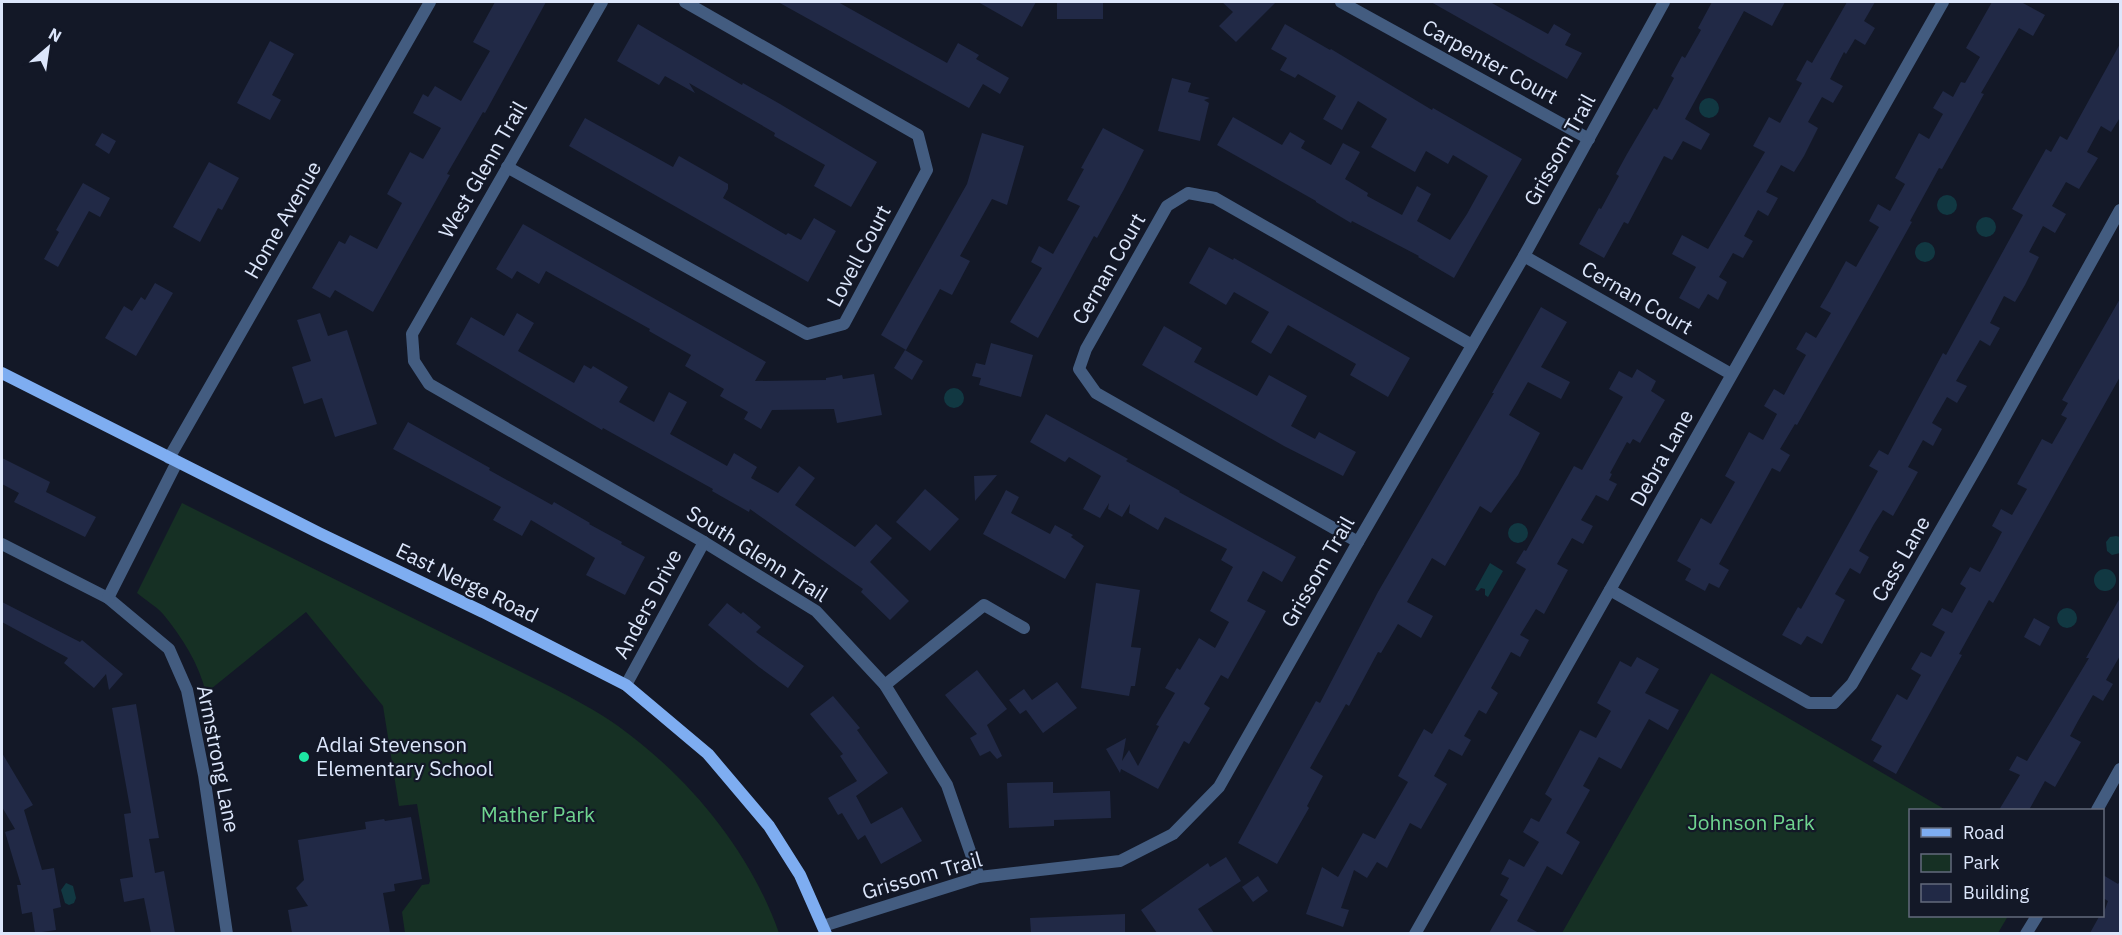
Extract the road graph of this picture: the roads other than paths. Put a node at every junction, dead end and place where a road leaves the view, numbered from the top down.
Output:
1 (430, 2) edge
2 (602, 2) edge
3 (685, 2) edge
4 (1341, 2) edge
5 (1664, 2) edge
6 (1943, 2) edge
7 (1588, 139) junction
8 (507, 167) junction
9 (2121, 210) edge
10 (1524, 256) junction
11 (1472, 345) junction
12 (414, 361) joint
13 (2, 373) edge
14 (1731, 374) junction
15 (173, 460) junction
16 (704, 542) junction
17 (1358, 542) junction
18 (2, 544) edge
19 (1610, 590) junction
20 (108, 598) junction
21 (1024, 628) dead end
22 (626, 685) junction
23 (885, 685) junction
24 (2121, 769) edge
25 (2098, 809) edge
26 (979, 877) junction
27 (2036, 917) edge
28 (824, 930) edge
29 (227, 933) edge
30 (1415, 933) edge
31 (2026, 933) edge

1 - 15 street, Home Avenue
2 - 8 street, West Glenn Trail
3 - 8 street, Lovell Court
4 - 7 street, Carpenter Court
5 - 7 street, Grissom Trail
6 - 14 street, Debra Lane
7 - 10 street, Grissom Trail
8 - 12 street, West Glenn Trail
9 - 19 street, Cass Lane
10 - 11 street, Grissom Trail
10 - 14 street, Cernan Court
11 - 17 street, Grissom Trail
11 - 17 street, Cernan Court
12 - 16 street, South Glenn Trail
13 - 15 main road, East Nerge Road
14 - 19 street, Debra Lane
15 - 20 street, Home Avenue
15 - 22 main road, East Nerge Road
16 - 22 street, Anders Drive
16 - 23 street, South Glenn Trail
17 - 26 street, Grissom Trail
18 - 20 street, Armstrong Lane
19 - 30 street, Debra Lane
20 - 29 street, Armstrong Lane
21 - 23 street
22 - 28 main road, East Nerge Road
23 - 26 street, South Glenn Trail
24 - 25 street
26 - 28 street, Grissom Trail
27 - 31 street

